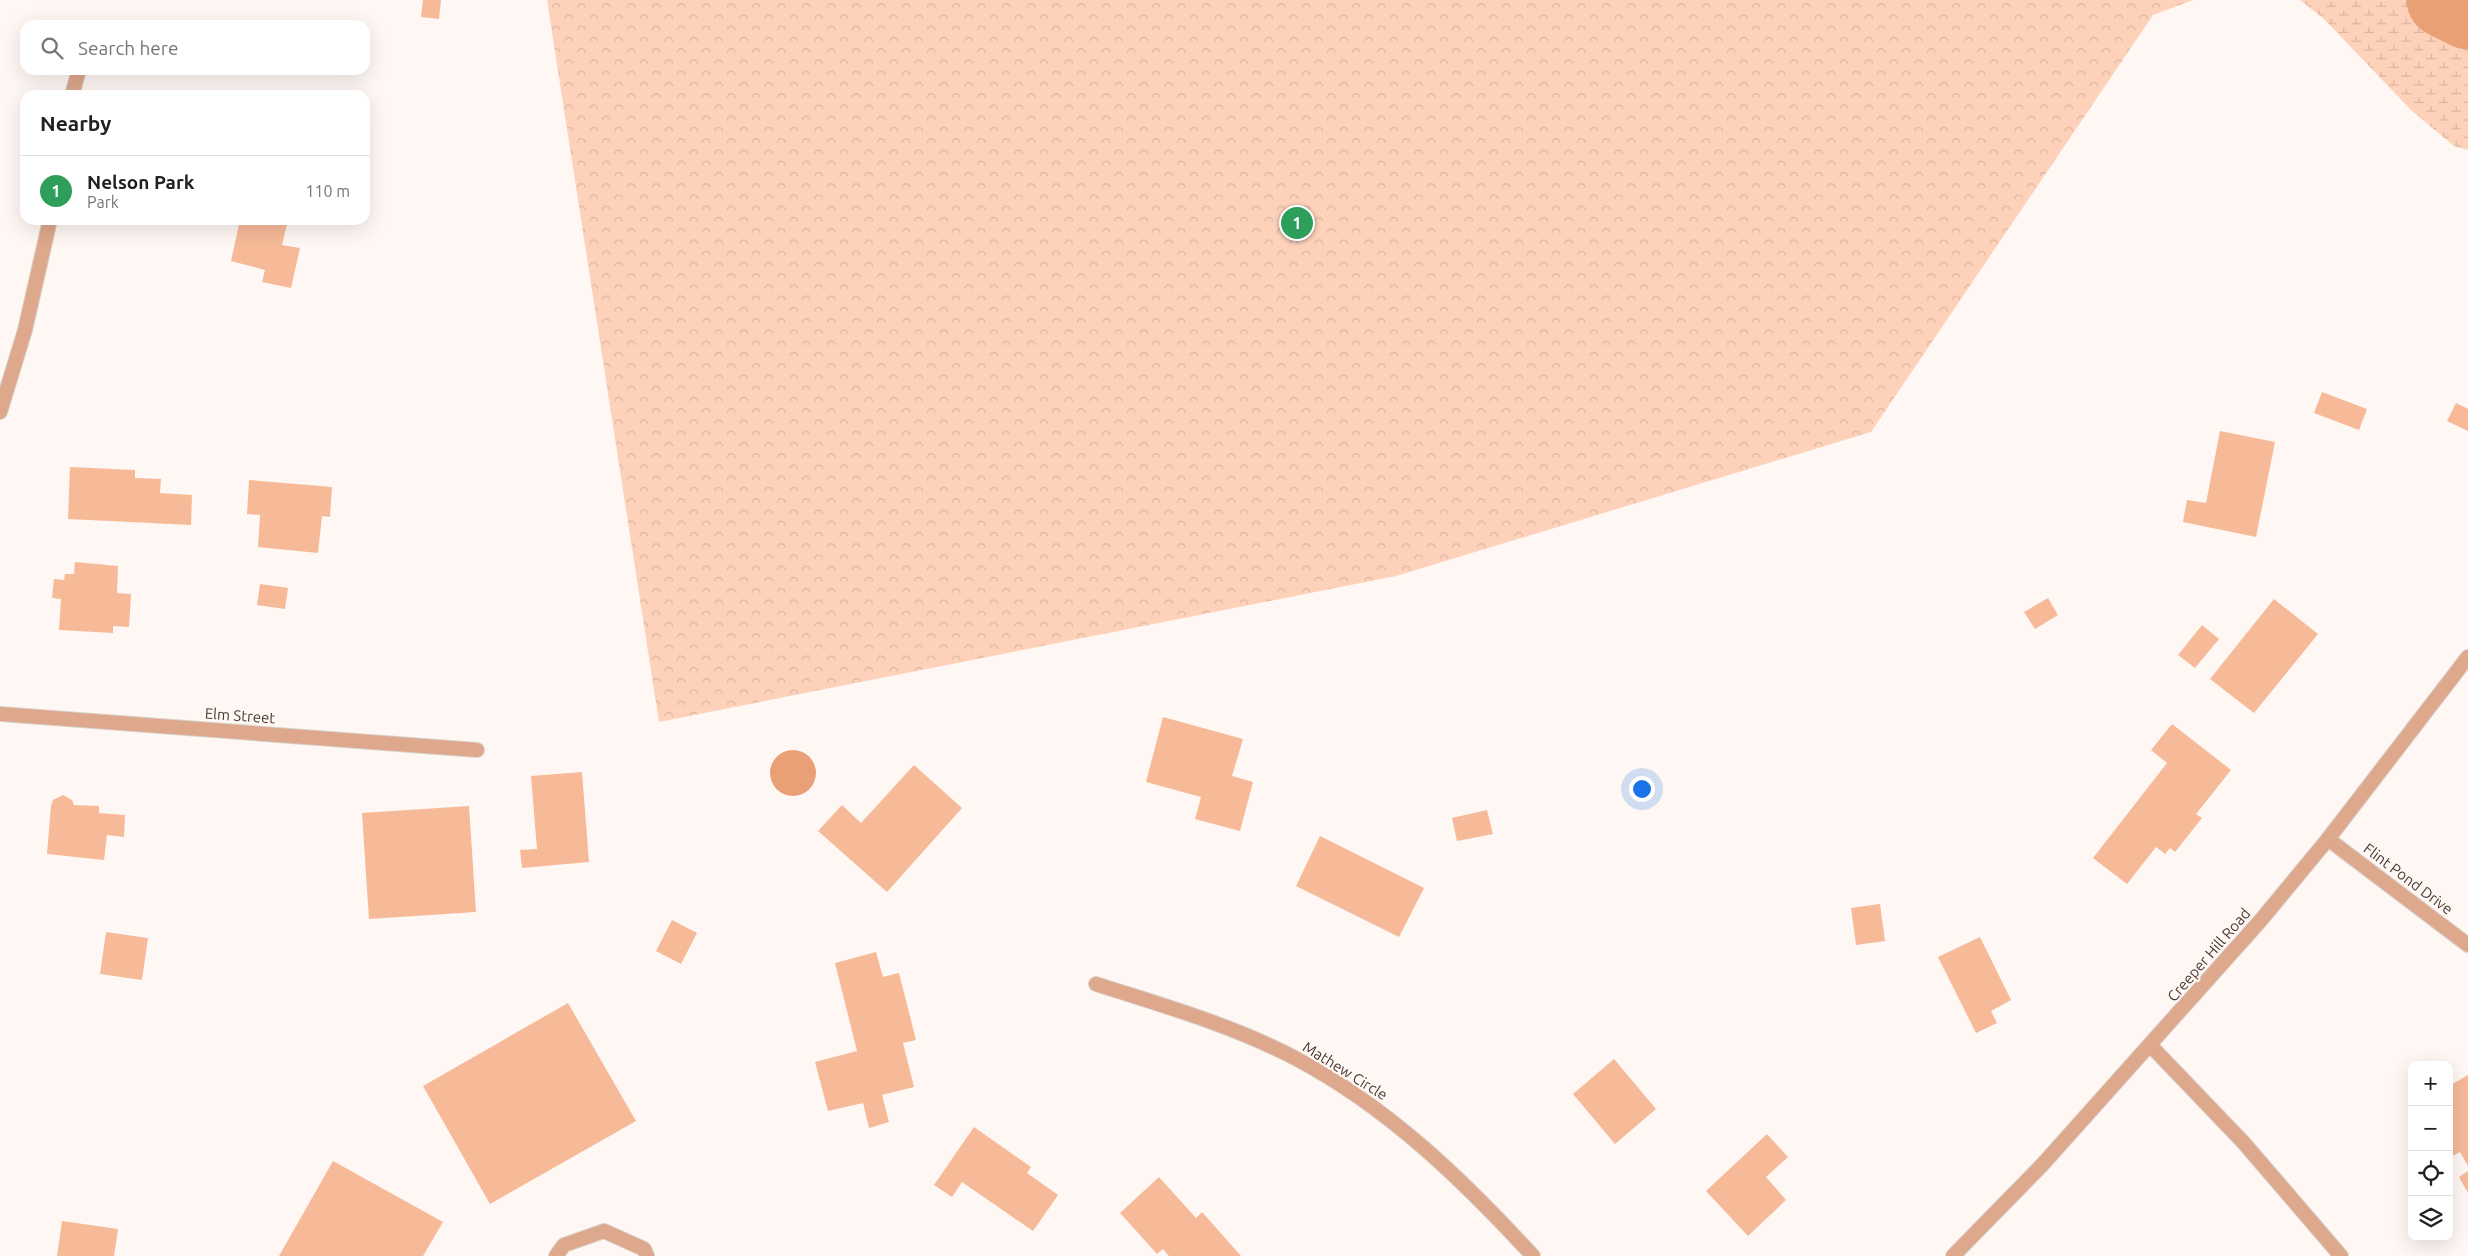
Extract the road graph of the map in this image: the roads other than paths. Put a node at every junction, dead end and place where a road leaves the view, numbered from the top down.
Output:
1 (78, 75) edge
2 (73, 90) edge
3 (49, 225) edge
4 (0, 412) edge
5 (2468, 657) edge
6 (0, 714) edge
7 (478, 750) dead end
8 (2328, 839) junction
9 (2468, 945) edge
10 (1096, 984) dead end
11 (2151, 1046) junction
12 (556, 1256) edge
13 (646, 1256) edge
14 (1533, 1256) edge
15 (1953, 1256) edge
16 (2341, 1256) edge

1 - 2 street
3 - 4 street
5 - 8 street, Creeper Hill Road
6 - 7 street, Elm Street
8 - 9 street, Flint Pond Drive
8 - 11 street, Creeper Hill Road
10 - 14 street, Mathew Circle
11 - 15 street, Creeper Hill Road
11 - 16 street
12 - 13 street

